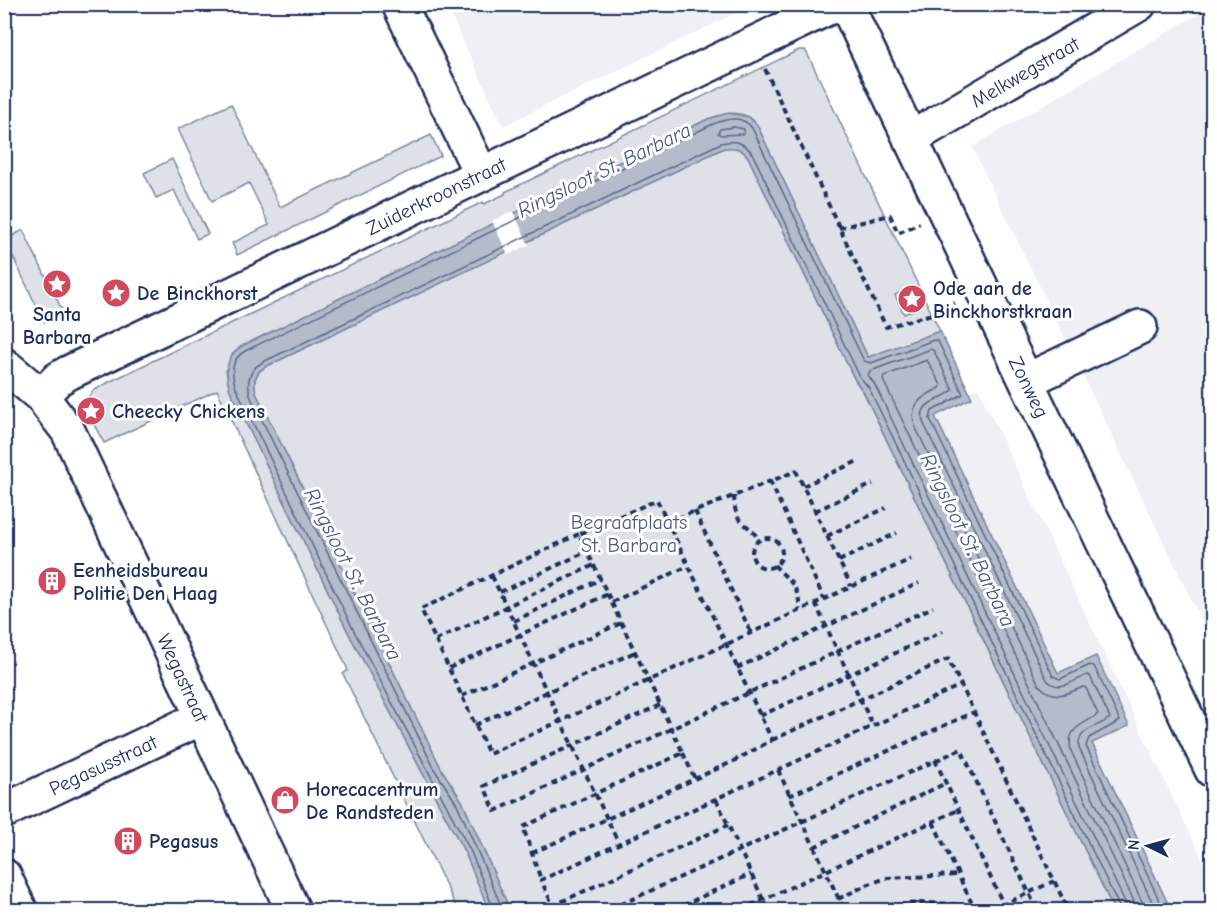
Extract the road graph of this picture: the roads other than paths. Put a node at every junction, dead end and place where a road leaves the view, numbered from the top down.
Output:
1 (399, 4) edge
2 (836, 4) edge
3 (846, 4) edge
4 (1139, 4) edge
5 (910, 139) junction
6 (481, 174) junction
7 (1140, 327) dead end
8 (4, 365) edge
9 (1026, 381) junction
10 (41, 396) junction
11 (201, 718) junction
12 (1212, 770) edge
13 (4, 811) edge
14 (4, 876) edge
15 (20, 910) edge
16 (293, 910) edge

1 - 6 street
2 - 6 street, Zuiderkroonstraat
3 - 5 street, Zonweg
4 - 5 street, Melkwegstraat
5 - 9 street, Zonweg
6 - 10 street, Zuiderkroonstraat
7 - 9 street
8 - 10 street, Wegastraat
9 - 12 street, Zonweg
10 - 11 street, Wegastraat
11 - 13 street, Pegasusstraat
11 - 16 street, Wegastraat
14 - 15 street

